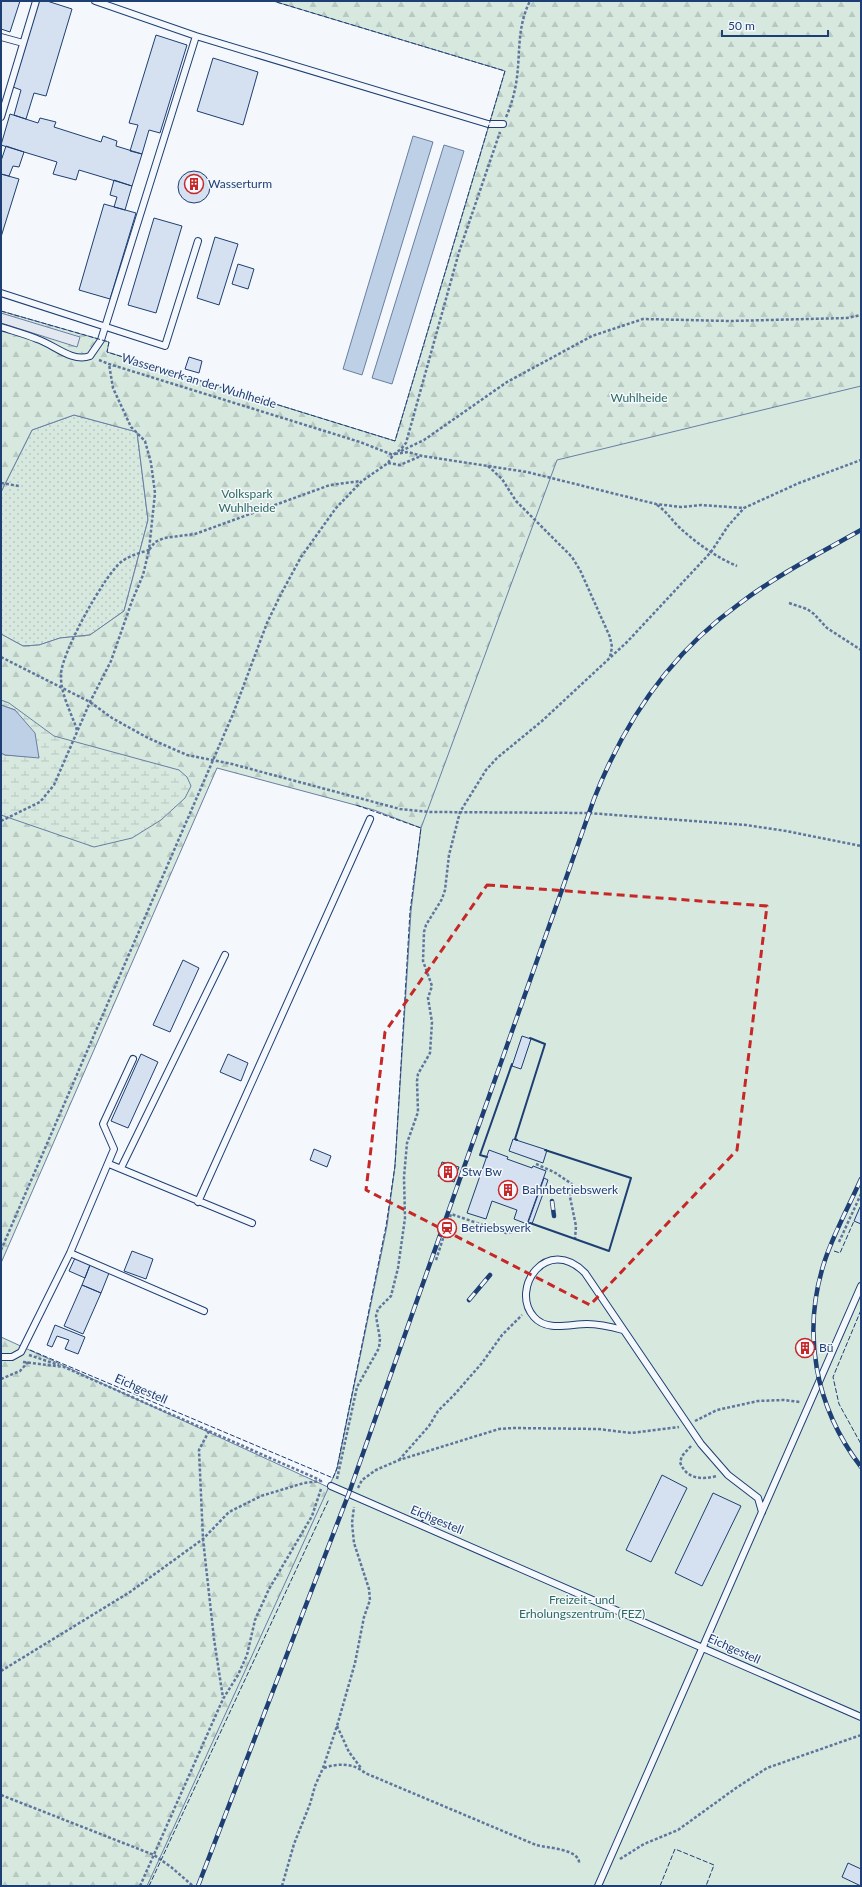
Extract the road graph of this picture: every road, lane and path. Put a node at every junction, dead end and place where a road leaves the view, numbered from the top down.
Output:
1 (36, 1) edge
2 (95, 1) edge
3 (530, 1) edge
4 (196, 36) junction
5 (1, 37) edge
6 (24, 43) junction
7 (1, 117) edge
8 (503, 124) junction
9 (198, 241) dead end
10 (1, 293) edge
11 (861, 315) edge
12 (106, 325) junction
13 (1, 327) edge
14 (90, 356) junction
15 (109, 364) junction
16 (393, 455) junction
17 (422, 456) junction
18 (861, 460) edge
19 (388, 463) junction
20 (487, 465) junction
21 (362, 481) junction
22 (1, 483) edge
23 (19, 486) dead end
24 (656, 504) junction
25 (744, 508) junction
26 (149, 550) junction
27 (711, 552) junction
28 (737, 566) dead end
29 (789, 604) dead end
30 (861, 650) edge
31 (1, 657) edge
32 (610, 657) junction
33 (61, 687) junction
34 (90, 702) junction
35 (78, 730) junction
36 (213, 760) junction
37 (460, 812) junction
38 (370, 819) dead end
39 (1, 821) edge
40 (861, 846) edge
41 (225, 955) dead end
42 (133, 1059) dead end
43 (109, 1164) junction
44 (536, 1164) dead end
45 (121, 1168) junction
46 (861, 1194) edge
47 (198, 1202) junction
48 (252, 1223) dead end
49 (514, 1232) dead end
50 (575, 1239) dead end
51 (839, 1242) dead end
52 (1, 1250) edge
53 (70, 1253) junction
54 (436, 1260) dead end
55 (861, 1286) edge
56 (529, 1310) junction
57 (204, 1311) dead end
58 (623, 1330) junction
59 (21, 1352) junction
60 (1, 1357) edge
61 (21, 1362) dead end
62 (28, 1362) junction
63 (64, 1367) junction
64 (1, 1379) edge
65 (809, 1405) junction
66 (689, 1425) junction
67 (209, 1431) junction
68 (701, 1444) junction
69 (399, 1460) junction
70 (728, 1475) junction
71 (321, 1481) junction
72 (333, 1486) junction
73 (356, 1496) junction
74 (762, 1514) junction
75 (202, 1539) junction
76 (702, 1648) junction
77 (1, 1671) edge
78 (224, 1699) junction
79 (861, 1717) edge
80 (337, 1726) junction
81 (861, 1735) edge
82 (323, 1768) junction
83 (361, 1769) junction
84 (1, 1795) edge
85 (154, 1855) junction
86 (580, 1864) dead end
87 (607, 1868) junction
88 (140, 1886) edge
89 (192, 1886) edge
90 (282, 1886) edge
91 (598, 1886) edge

1 - 6 lane
2 - 4 lane
3 - 8 path
4 - 8 lane
4 - 12 lane
5 - 6 lane
6 - 7 lane
8 - 16 path
9 - 12 lane
10 - 12 lane
11 - 16 path
12 - 14 lane
13 - 14 lane
14 - 15 path, Wasserwerk an der Wuhlheide
15 - 16 path, Wasserwerk an der Wuhlheide
15 - 26 path
16 - 17 path
16 - 19 path
17 - 19 path
17 - 20 path
18 - 25 path
19 - 21 path
20 - 24 path
20 - 32 path
21 - 26 path
21 - 36 path
22 - 23 path
24 - 25 path
24 - 27 path
25 - 27 path
26 - 33 path
26 - 34 path
27 - 28 path
27 - 32 path
29 - 30 path
31 - 33 path
32 - 37 path
33 - 34 path
33 - 35 path
34 - 35 path
34 - 36 path
35 - 39 path
36 - 37 path
36 - 52 path
37 - 40 path
37 - 72 path
38 - 47 lane
41 - 45 lane
42 - 43 lane
43 - 45 lane
43 - 53 lane
44 - 50 path
45 - 47 lane
46 - 51 path
47 - 48 lane
49 - 54 path
53 - 57 lane
53 - 59 lane
55 - 65 lane
56 - 58 lane
56 - 58 lane
56 - 69 path
58 - 66 lane
59 - 60 lane
59 - 63 path
61 - 62 path, Eichgestell
62 - 63 path, Eichgestell
62 - 64 path
63 - 67 path, Eichgestell
65 - 66 path
65 - 74 lane
66 - 68 lane
66 - 69 path
67 - 71 path, Eichgestell
67 - 75 path
68 - 70 lane
68 - 70 path
69 - 73 path
70 - 74 lane
71 - 72 path, Eichgestell
71 - 75 path
71 - 78 path
72 - 73 lane, Eichgestell
73 - 76 lane, Eichgestell
73 - 80 path
74 - 76 lane
75 - 77 path
75 - 78 path
76 - 79 lane, Eichgestell
76 - 87 lane
78 - 85 path
80 - 82 path
80 - 83 path
81 - 87 path
82 - 83 path
82 - 90 path
83 - 86 path
84 - 85 path
85 - 88 path
85 - 89 path
87 - 91 lane

